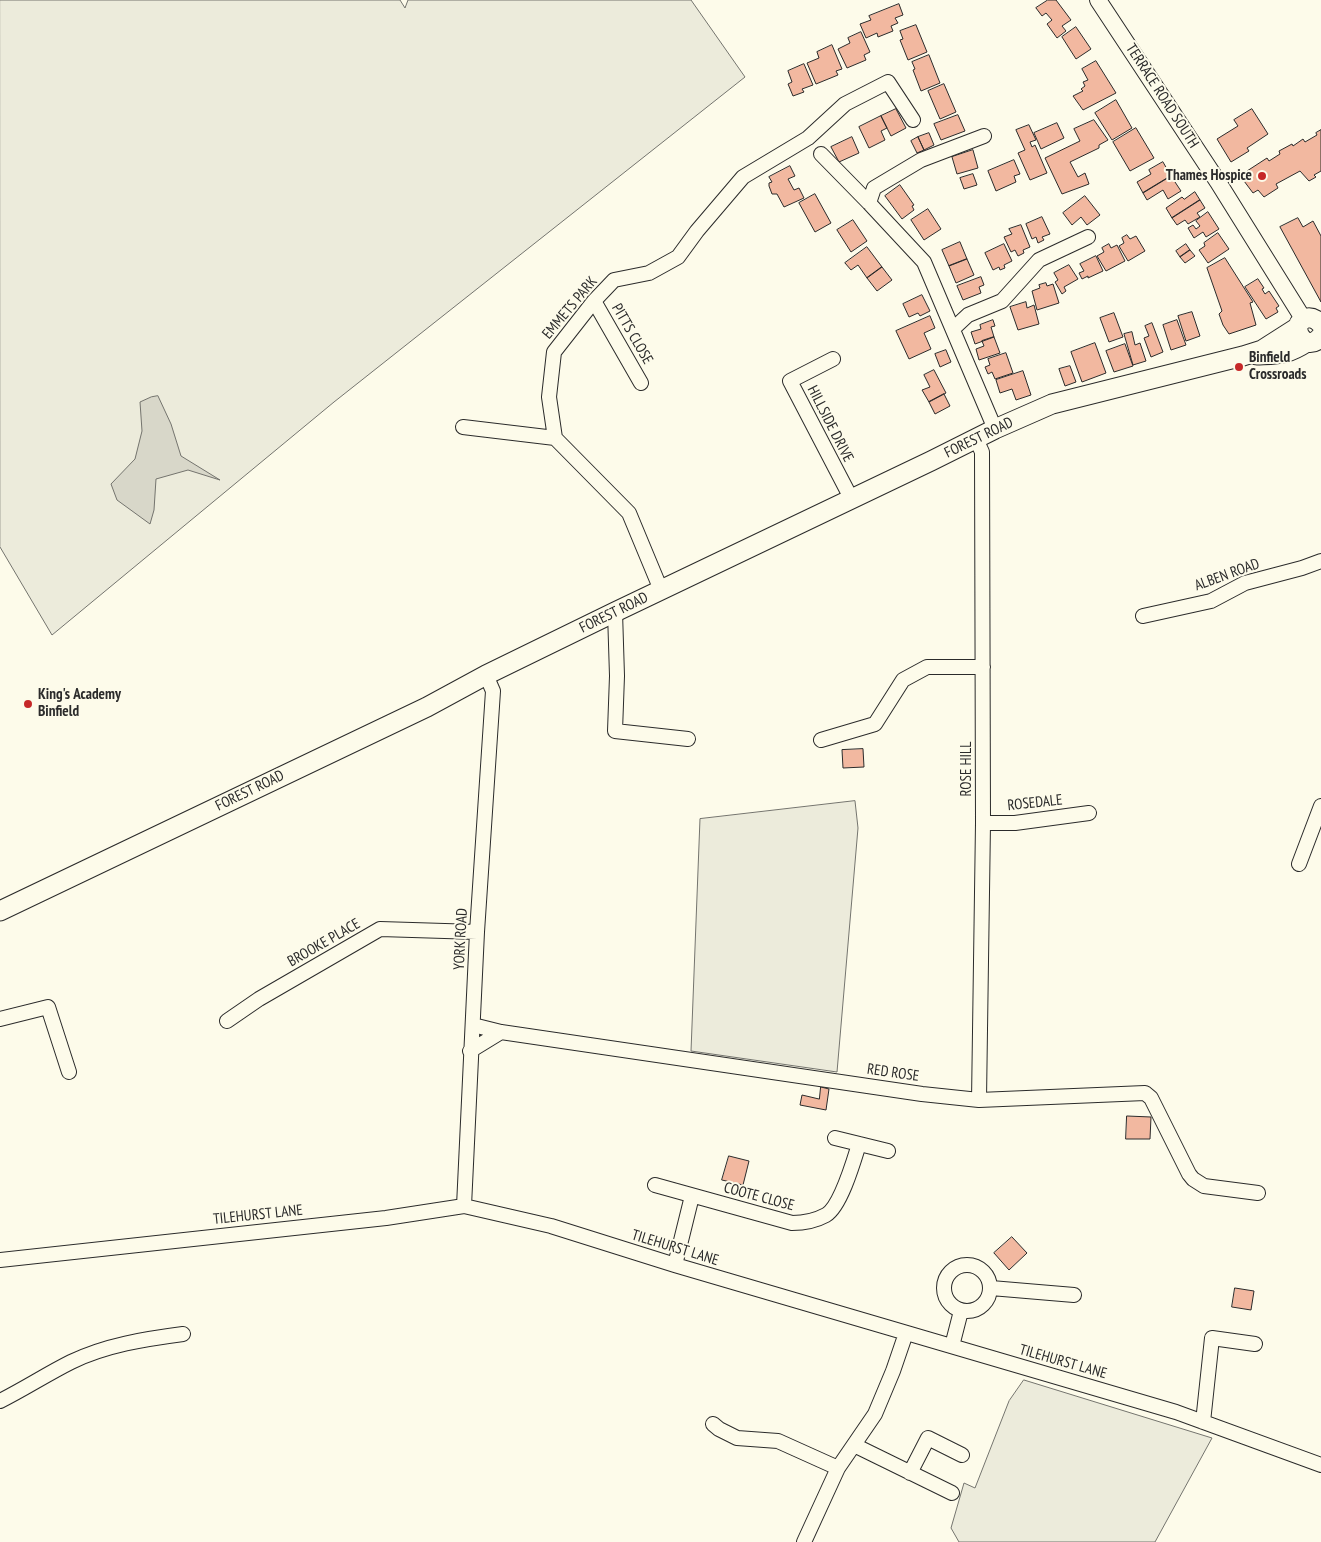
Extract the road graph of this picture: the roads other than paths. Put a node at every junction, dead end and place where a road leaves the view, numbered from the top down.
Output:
1 (1098, 0) edge
2 (913, 120) dead end
3 (984, 136) dead end
4 (821, 154) dead end
5 (869, 203) junction
6 (1088, 237) dead end
7 (594, 301) junction
8 (953, 329) junction
9 (1315, 331) edge
10 (833, 359) dead end
11 (641, 383) dead end
12 (463, 427) dead end
13 (995, 429) junction
14 (555, 438) junction
15 (976, 439) junction
16 (851, 498) junction
17 (1321, 561) edge
18 (661, 590) junction
19 (615, 612) junction
20 (1143, 616) dead end
21 (983, 667) junction
22 (486, 675) junction
23 (688, 739) dead end
24 (821, 740) dead end
25 (1321, 806) edge
26 (1089, 813) dead end
27 (983, 824) junction
28 (1299, 864) dead end
29 (0, 911) edge
30 (477, 932) junction
31 (0, 1019) edge
32 (227, 1020) dead end
33 (473, 1025) junction
34 (501, 1032) junction
35 (470, 1051) junction
36 (70, 1072) dead end
37 (978, 1100) junction
38 (835, 1138) dead end
39 (859, 1144) junction
40 (888, 1151) dead end
41 (655, 1185) dead end
42 (1258, 1193) dead end
43 (692, 1196) junction
44 (464, 1206) junction
45 (0, 1260) edge
46 (676, 1265) junction
47 (990, 1288) junction
48 (1074, 1295) dead end
49 (961, 1311) junction
50 (906, 1333) junction
51 (183, 1334) dead end
52 (1255, 1344) dead end
53 (952, 1346) junction
54 (0, 1401) edge
55 (1203, 1422) junction
56 (713, 1424) dead end
57 (854, 1445) junction
58 (962, 1455) dead end
59 (1321, 1465) edge
60 (838, 1468) junction
61 (910, 1473) junction
62 (952, 1493) dead end
63 (804, 1542) edge

1 - 9 street, TERRACE ROAD SOUTH
2 - 7 street, EMMETS PARK
3 - 5 street
4 - 5 street
5 - 8 street
6 - 8 street
7 - 11 street, PITTS CLOSE
7 - 14 street, EMMETS PARK
8 - 13 street
9 - 13 main road, FOREST ROAD
10 - 16 street, HILLSIDE DRIVE
12 - 14 street
13 - 15 main road, FOREST ROAD
14 - 18 street
15 - 16 main road, FOREST ROAD
15 - 21 street, ROSE HILL
16 - 18 main road, FOREST ROAD
17 - 20 street, ALBEN ROAD
18 - 19 main road, FOREST ROAD
19 - 22 main road, FOREST ROAD
19 - 23 street
21 - 24 street
21 - 27 street, ROSE HILL
22 - 29 main road, FOREST ROAD
22 - 30 street, YORK ROAD
25 - 28 street
26 - 27 street, ROSEDALE
27 - 37 street, ROSE HILL
30 - 32 street, BROOKE PLACE
30 - 33 street, YORK ROAD
31 - 36 street
33 - 34 street, RED ROSE
33 - 35 street, YORK ROAD
34 - 35 street
34 - 37 street, RED ROSE
35 - 44 street, YORK ROAD
37 - 42 street, RED ROSE
38 - 39 street
39 - 40 street
39 - 43 street, COOTE CLOSE
41 - 43 street, COOTE CLOSE
43 - 46 street
44 - 45 street, TILEHURST LANE
44 - 46 street, TILEHURST LANE
46 - 50 street, TILEHURST LANE
47 - 48 street
47 - 49 street
47 - 49 street
49 - 53 street
50 - 53 street, TILEHURST LANE
50 - 57 street
51 - 54 street
52 - 55 street
53 - 55 street, TILEHURST LANE
55 - 59 street, TILEHURST LANE
56 - 60 street
57 - 60 street
57 - 61 street
58 - 61 street
60 - 63 street
61 - 62 street

